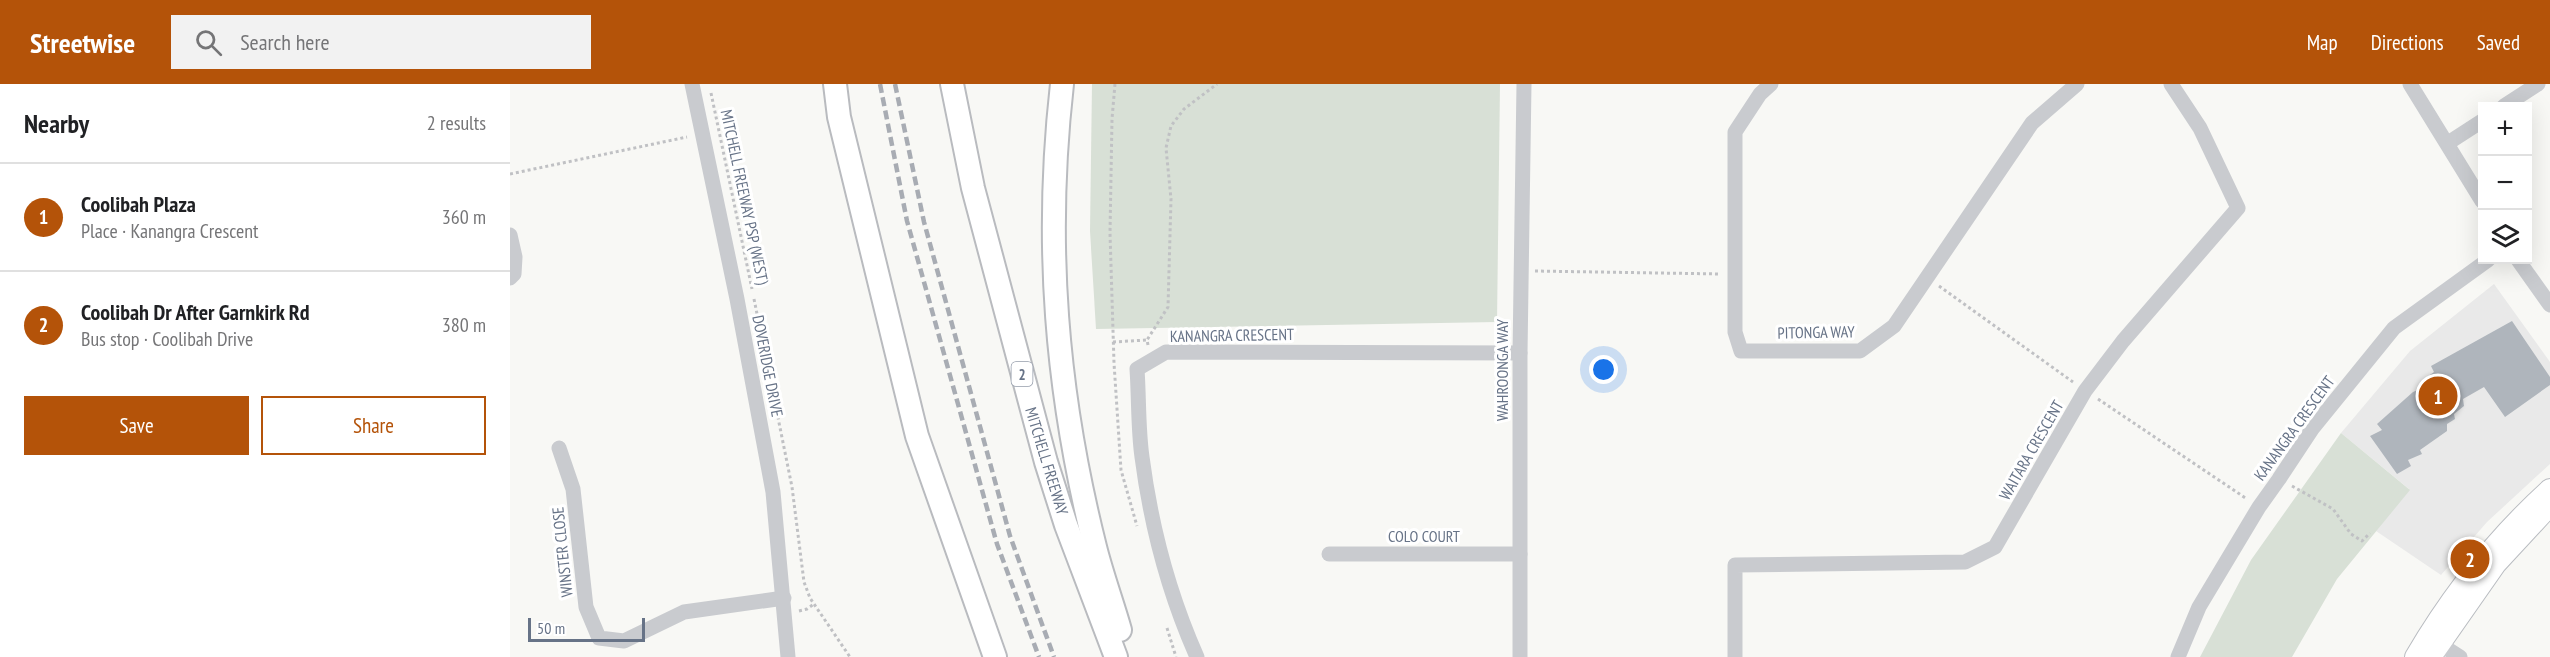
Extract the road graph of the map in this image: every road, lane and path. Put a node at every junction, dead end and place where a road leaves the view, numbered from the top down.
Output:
1 (692, 84) edge
2 (708, 84) edge
3 (832, 84) edge
4 (952, 84) edge
5 (1062, 84) edge
6 (1217, 84) edge
7 (1524, 84) edge
8 (1771, 84) edge
9 (2077, 84) edge
10 (2171, 84) edge
11 (2410, 84) edge
12 (2538, 84) edge
13 (2510, 102) edge
14 (2478, 124) edge
15 (720, 130) junction
16 (702, 134) junction
17 (2448, 143) junction
18 (510, 174) edge
19 (2478, 194) edge
20 (510, 235) edge
21 (2482, 264) edge
22 (2521, 264) edge
23 (1521, 270) junction
24 (1735, 274) junction
25 (510, 278) edge
26 (2550, 305) edge
27 (1147, 339) junction
28 (1113, 342) dead end
29 (1520, 352) junction
30 (1151, 361) junction
31 (559, 448) dead end
32 (2279, 479) junction
33 (2550, 489) edge
34 (2550, 506) edge
35 (2370, 533) dead end
36 (1329, 554) dead end
37 (1520, 554) junction
38 (784, 598) junction
39 (2433, 646) edge
40 (788, 657) edge
41 (850, 657) edge
42 (995, 657) edge
43 (1116, 657) edge
44 (1128, 657) edge
45 (1197, 657) edge
46 (1520, 657) edge
47 (1736, 657) edge
48 (2178, 657) edge
49 (2415, 657) edge
50 (2460, 657) edge

1 - 16 street, DOVERIDGE DRIVE
2 - 15 path, MITCHELL FREEWAY PSP (WEST)
3 - 42 highway
4 - 43 highway, MITCHELL FREEWAY / 2
5 - 44 highway
6 - 27 path
7 - 23 street, WAHROONGA WAY
8 - 24 street, PITONGA WAY
9 - 24 street, PITONGA WAY
10 - 47 street, WAITARA CRESCENT
11 - 17 street
12 - 13 street
14 - 17 street
15 - 16 path
15 - 41 path, MITCHELL FREEWAY PSP (WEST)
16 - 18 path
16 - 38 street, DOVERIDGE DRIVE
17 - 19 street
20 - 25 street
21 - 32 street, KANANGRA CRESCENT
22 - 26 street
23 - 24 path
23 - 29 street, WAHROONGA WAY
27 - 28 path
27 - 30 path
29 - 30 street, KANANGRA CRESCENT
29 - 37 street, WAHROONGA WAY
30 - 45 street, KANANGRA CRESCENT
31 - 38 street, WINSTER CLOSE
32 - 35 path
32 - 48 street, KANANGRA CRESCENT
33 - 39 main road
34 - 39 main road
36 - 37 street, COLO COURT
37 - 46 street, WAHROONGA WAY
38 - 40 street, DOVERIDGE DRIVE
39 - 49 main road
39 - 50 street

